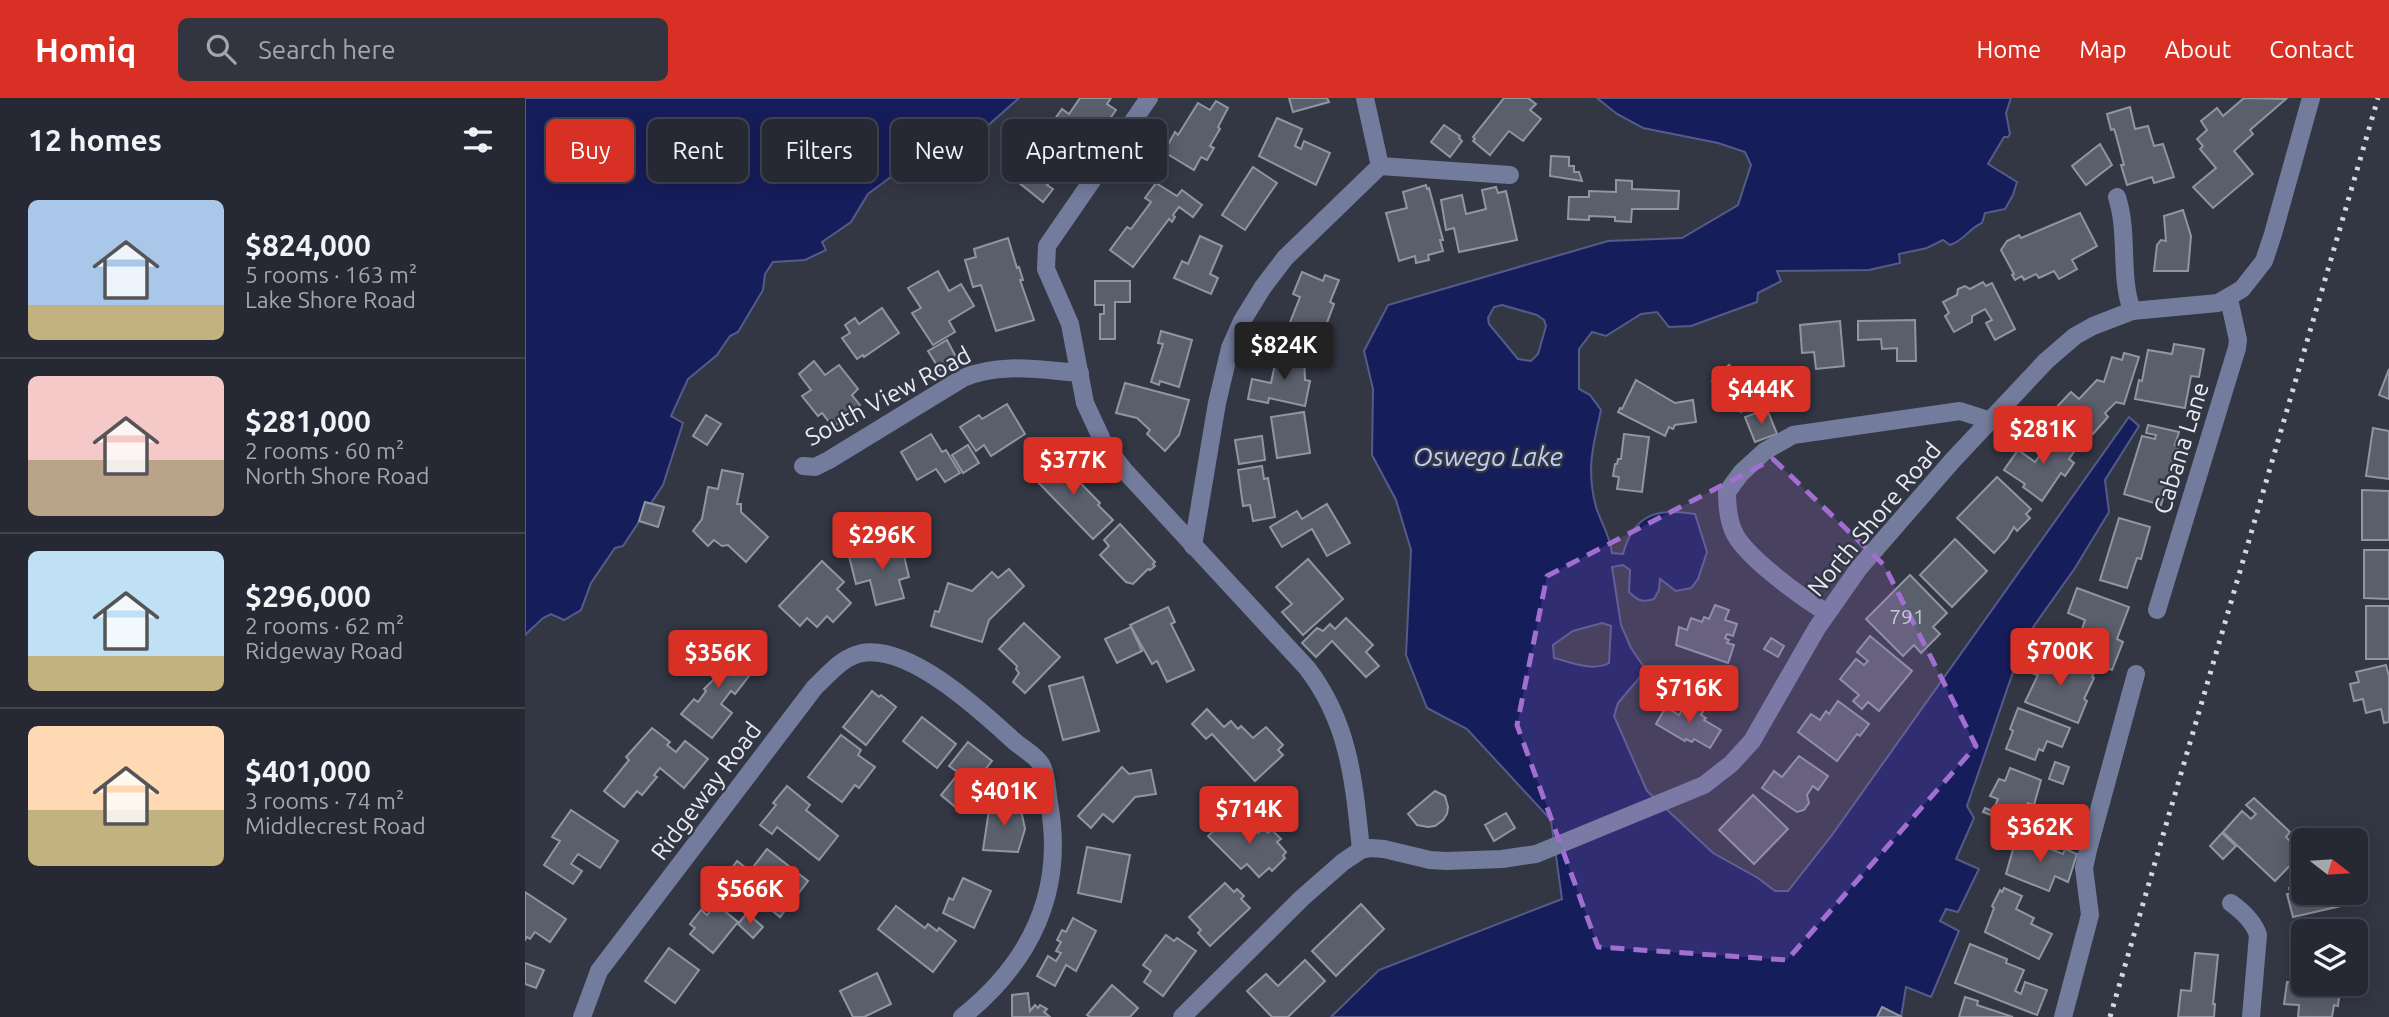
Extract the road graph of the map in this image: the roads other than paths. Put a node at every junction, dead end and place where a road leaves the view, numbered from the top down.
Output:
1 (1149, 98) edge
2 (1364, 98) edge
3 (2311, 98) edge
4 (1380, 166) junction
5 (1510, 175) dead end
6 (2117, 197) dead end
7 (2229, 299) junction
8 (2132, 311) junction
9 (1080, 373) junction
10 (1991, 421) junction
11 (803, 467) dead end
12 (1193, 546) junction
13 (2157, 610) dead end
14 (1827, 613) junction
15 (2136, 674) dead end
16 (1361, 850) junction
17 (2231, 903) dead end
18 (582, 1017) edge
19 (962, 1017) edge
20 (1182, 1017) edge
21 (2063, 1017) edge
22 (2251, 1017) edge

1 - 9 street
2 - 4 street
3 - 7 street
4 - 5 street
4 - 12 street
6 - 8 street
7 - 8 street, North Shore Road
7 - 13 street, Cabana Lane
8 - 10 street, North Shore Road
9 - 11 street, South View Road
9 - 12 street
10 - 14 street, North Shore Road
10 - 14 street
12 - 16 street
14 - 16 street, North Shore Road
15 - 21 street
16 - 20 street
17 - 22 street
18 - 19 street, Ridgeway Road

